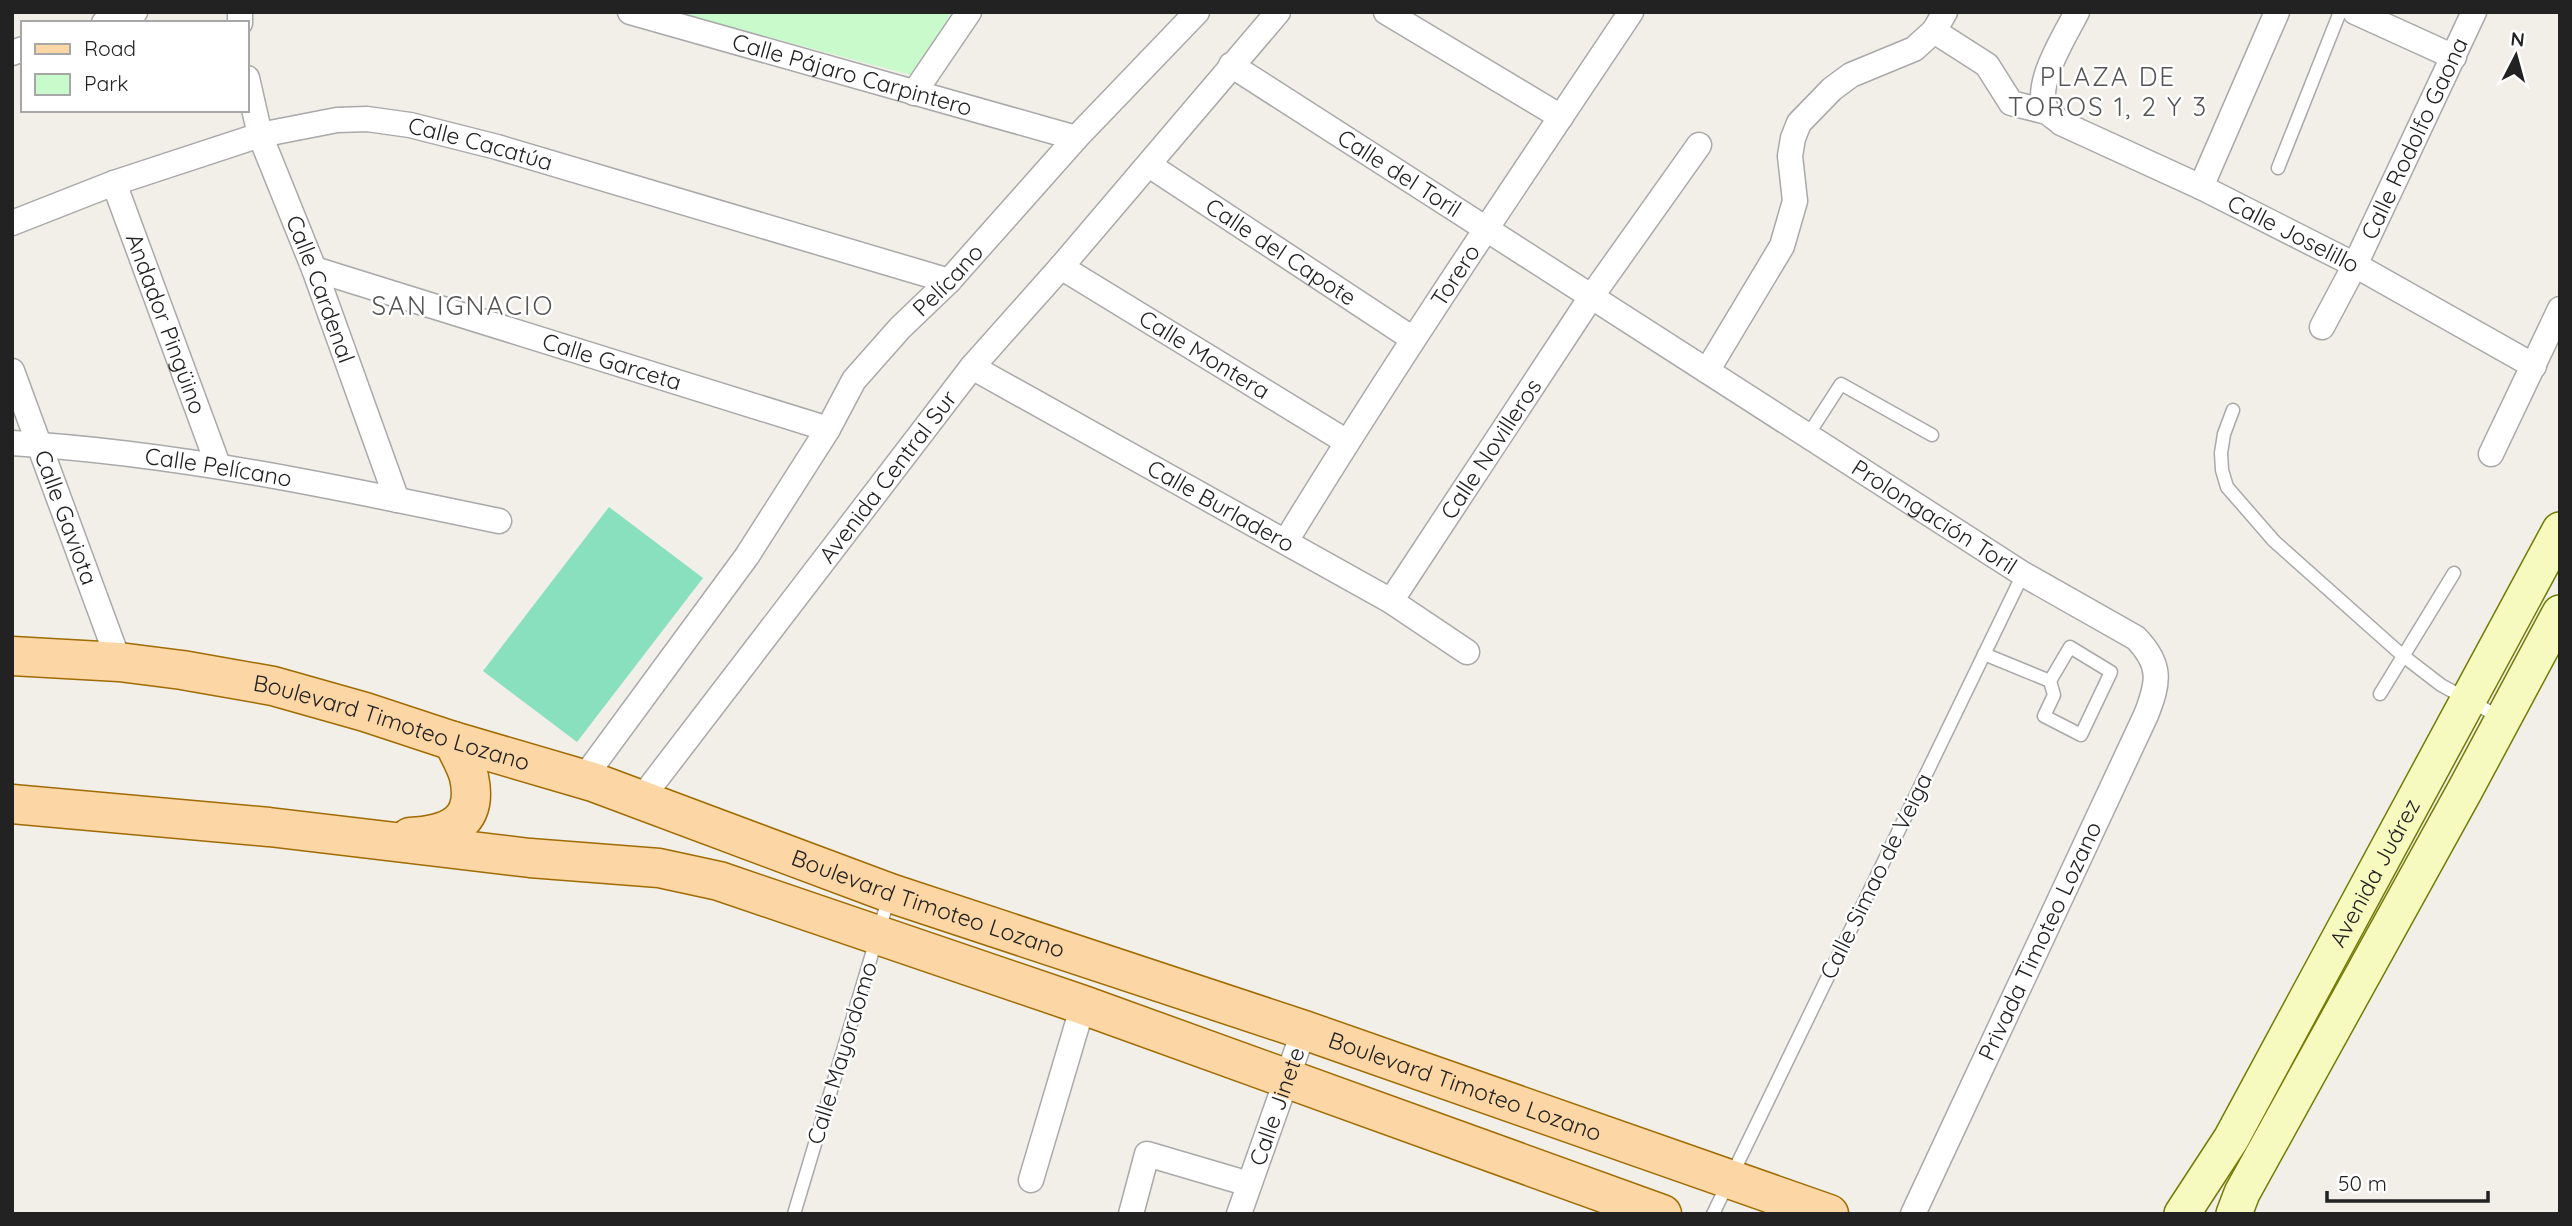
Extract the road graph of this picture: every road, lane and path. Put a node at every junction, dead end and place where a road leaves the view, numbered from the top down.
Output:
1 (135, 12) edge
2 (630, 12) edge
3 (969, 12) edge
4 (1197, 12) edge
5 (1278, 12) edge
6 (1386, 12) edge
7 (1631, 12) edge
8 (2077, 12) edge
9 (2277, 12) edge
10 (2340, 12) edge
11 (2355, 12) edge
12 (2474, 12) edge
13 (110, 21) edge
14 (1939, 22) edge
15 (2454, 57) junction
16 (1231, 65) junction
17 (248, 82) edge
18 (914, 93) junction
19 (2047, 112) junction
20 (1561, 117) junction
21 (260, 135) junction
22 (1076, 138) junction
23 (1699, 145) dead end
24 (1149, 165) junction
25 (2278, 168) dead end
26 (114, 183) junction
27 (2201, 187) junction
28 (12, 223) edge
29 (1485, 228) junction
30 (2355, 265) junction
31 (1061, 267) junction
32 (314, 268) junction
33 (949, 281) junction
34 (1591, 297) junction
35 (2560, 309) edge
36 (2322, 327) dead end
37 (1413, 339) junction
38 (2534, 366) junction
39 (972, 367) junction
40 (12, 371) edge
41 (1707, 371) junction
42 (2233, 410) dead end
43 (828, 429) junction
44 (1808, 435) junction
45 (1932, 435) dead end
46 (1347, 442) junction
47 (12, 443) edge
48 (37, 445) junction
49 (2491, 454) dead end
50 (218, 465) junction
51 (397, 500) junction
52 (499, 521) dead end
53 (2560, 530) edge
54 (1286, 541) junction
55 (2023, 573) junction
56 (2454, 573) dead end
57 (1391, 601) junction
58 (2560, 613) edge
59 (1467, 652) dead end
60 (1984, 654) junction
61 (2402, 655) junction
62 (12, 656) edge
63 (118, 662) junction
64 (2155, 665) joint
65 (2050, 681) junction
66 (2380, 694) dead end
67 (2469, 700) junction
68 (2503, 719) junction
69 (453, 741) junction
70 (609, 788) junction
71 (12, 804) edge
72 (373, 840) junction
73 (890, 893) junction
74 (877, 936) junction
75 (1083, 1005) junction
76 (1304, 1030) junction
77 (1421, 1071) junction
78 (1287, 1078) junction
79 (1404, 1121) junction
80 (1729, 1178) junction
81 (1031, 1180) dead end
82 (1249, 1184) junction
83 (794, 1214) edge
84 (1131, 1214) edge
85 (1239, 1214) edge
86 (1662, 1214) edge
87 (1713, 1214) edge
88 (1829, 1214) edge
89 (1913, 1214) edge
90 (2182, 1214) edge
91 (2234, 1214) edge

1 - 13 street
2 - 18 street, Calle Pájaro Carpintero
3 - 18 street
4 - 22 street, Pelícano
5 - 16 street, Avenida Central Sur
6 - 20 street
7 - 20 street, Torero
8 - 19 street
9 - 27 street
10 - 25 lane
11 - 15 street
12 - 15 street, Calle Rodolfo Gaona
14 - 19 street, Calle Joselillo
14 - 41 street
15 - 30 street, Calle Rodolfo Gaona
16 - 24 street, Avenida Central Sur
16 - 29 street, Calle del Toril
17 - 21 street, Calle Cardenal
18 - 22 street, Calle Pájaro Carpintero
19 - 27 street, Calle Joselillo
20 - 29 street, Torero
21 - 26 street, Calle Cacatúa
21 - 32 street, Calle Cardenal
21 - 33 street, Calle Cacatúa
22 - 33 street, Pelícano
23 - 34 street, Calle Novilleros
24 - 31 street, Avenida Central Sur
24 - 37 street, Calle del Capote
26 - 28 street, Calle Cacatúa
26 - 50 street, Andador Pingüino
27 - 30 street, Calle Joselillo
29 - 34 street, Calle del Toril
29 - 37 street, Torero
30 - 36 street, Calle Rodolfo Gaona
30 - 38 street, Calle Joselillo
31 - 39 street, Avenida Central Sur
31 - 46 street, Calle Montera
32 - 43 street, Calle Garceta
32 - 51 street, Calle Cardenal
33 - 43 street, Pelícano
34 - 41 street, Calle del Toril
34 - 57 street, Calle Novilleros
35 - 38 street
37 - 46 street, Torero
38 - 49 street
39 - 54 street, Calle Burladero
39 - 70 street, Avenida Central Sur
40 - 48 street, Calle Gaviota
41 - 44 street, Prolongación Toril
42 - 61 lane
43 - 70 street, Pelícano
44 - 45 lane
44 - 55 street, Prolongación Toril
46 - 54 street, Torero
47 - 48 street, Calle Pelícano
48 - 50 street, Calle Pelícano
48 - 63 street, Calle Gaviota
50 - 51 street, Calle Pelícano
51 - 52 street, Calle Pelícano
53 - 67 main road, Avenida Juárez
54 - 57 street, Calle Burladero
55 - 60 lane, Calle Simao de Veiga
55 - 64 street, Prolongación Toril
56 - 61 lane
57 - 59 street, Calle Burladero
58 - 68 main road, Avenida Juárez
60 - 65 lane
60 - 80 lane, Calle Simao de Veiga
61 - 66 lane
61 - 67 lane
62 - 63 main road, Boulevard Timoteo Lozano
63 - 69 main road, Boulevard Timoteo Lozano
64 - 89 street, Privada Timoteo Lozano
65 - 65 lane
67 - 68 lane
67 - 90 main road, Avenida Juárez
68 - 91 main road, Avenida Juárez
69 - 70 main road, Boulevard Timoteo Lozano
69 - 72 main road
70 - 73 main road, Boulevard Timoteo Lozano
71 - 72 main road, Boulevard Timoteo Lozano
72 - 74 main road, Boulevard Timoteo Lozano
73 - 74 lane, Calle Mayordomo
73 - 76 main road, Boulevard Timoteo Lozano
74 - 75 main road, Boulevard Timoteo Lozano
74 - 83 lane, Calle Mayordomo
75 - 78 main road, Boulevard Timoteo Lozano
75 - 81 street
76 - 77 main road, Boulevard Timoteo Lozano
76 - 78 street, Calle Jinete
77 - 79 main road
77 - 80 main road, Boulevard Timoteo Lozano
78 - 79 main road, Boulevard Timoteo Lozano
78 - 82 street, Calle Jinete
79 - 86 main road, Boulevard Timoteo Lozano
80 - 87 lane, Calle Simao de Veiga
80 - 88 main road, Boulevard Timoteo Lozano
82 - 84 street
82 - 85 street, Calle Jinete

